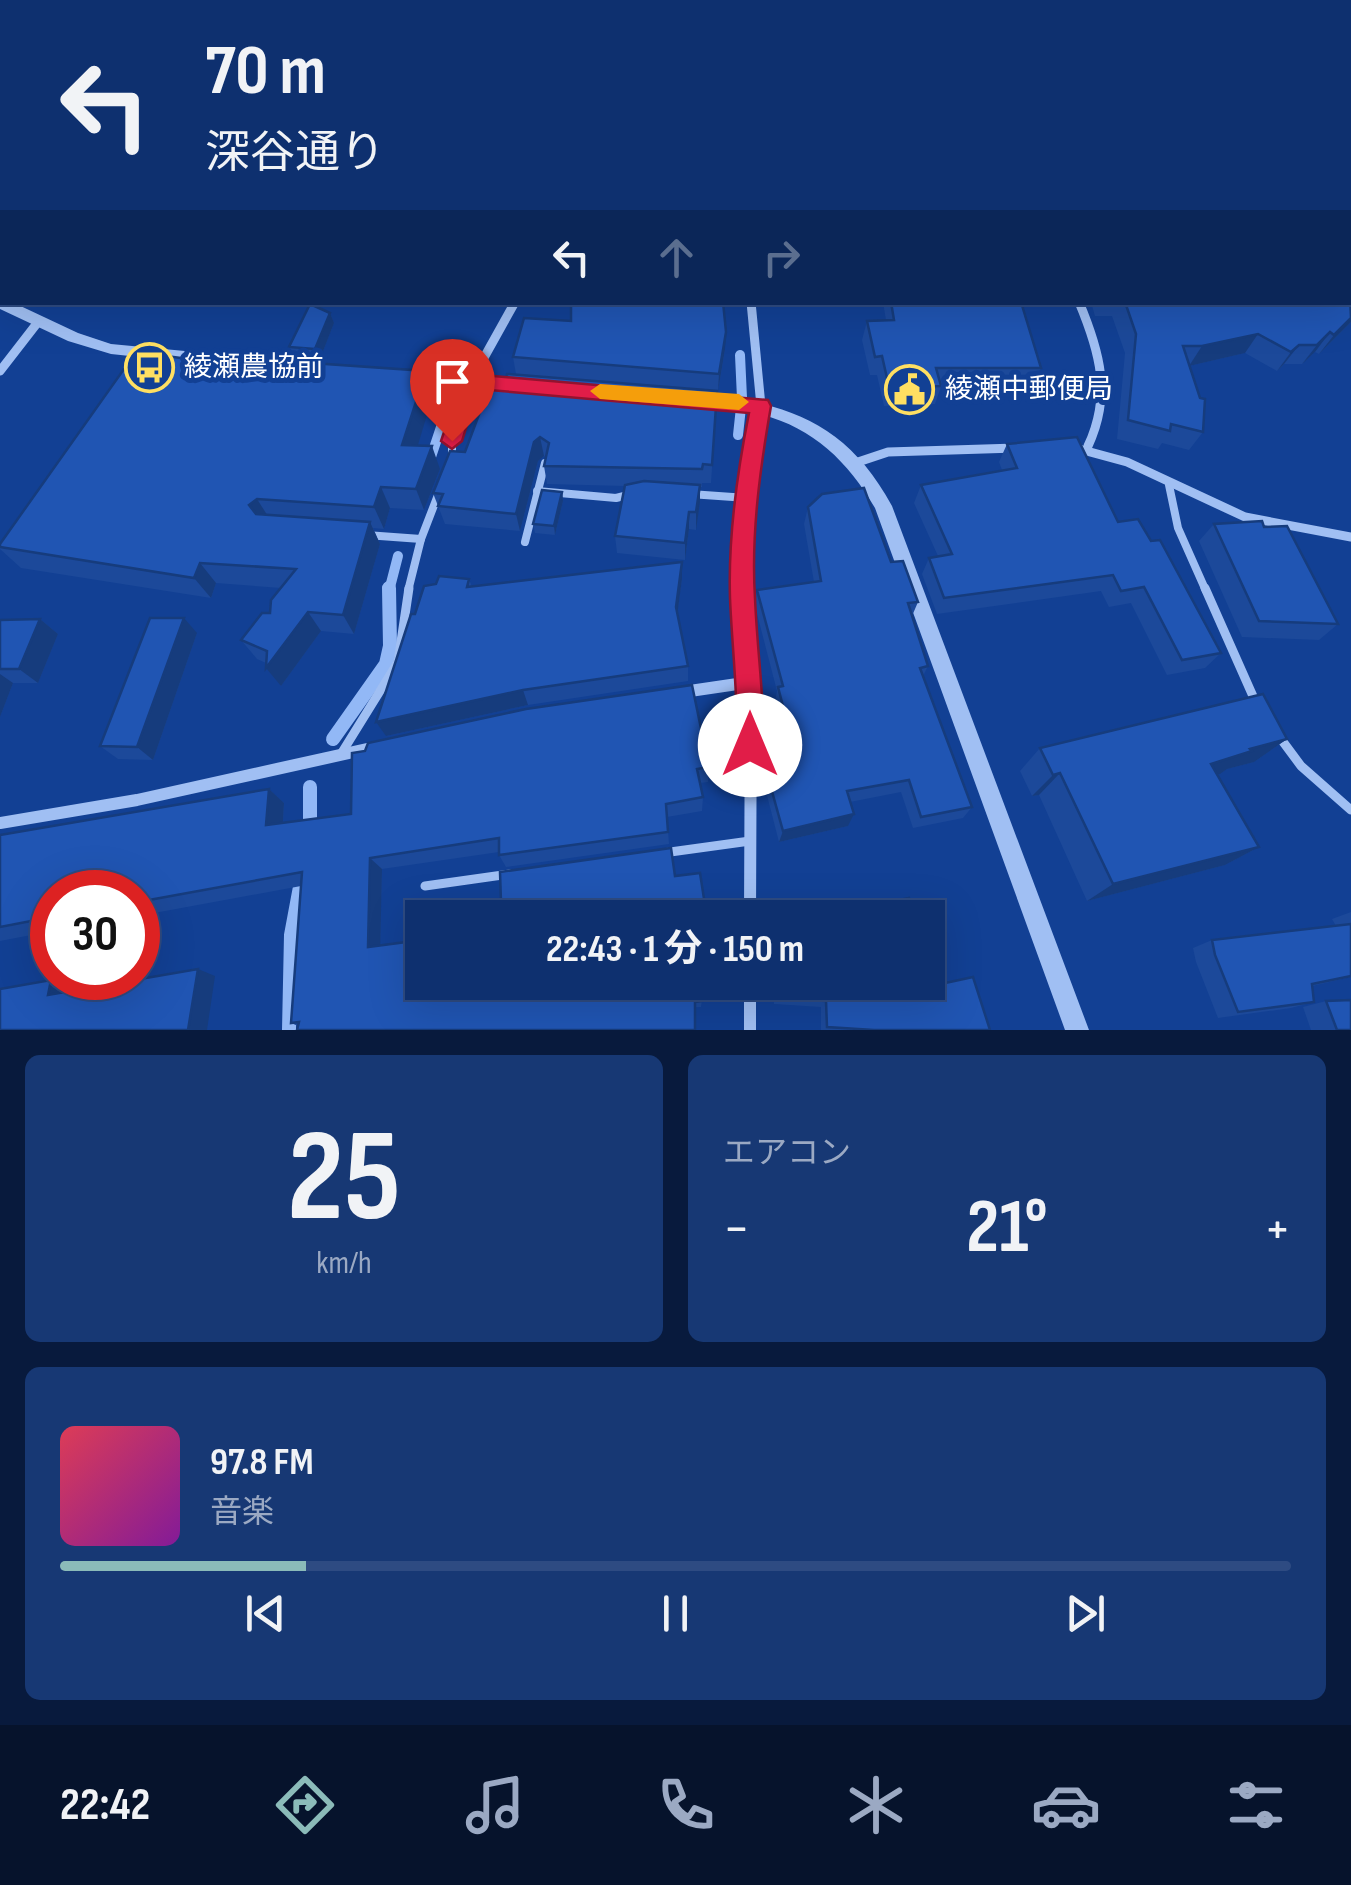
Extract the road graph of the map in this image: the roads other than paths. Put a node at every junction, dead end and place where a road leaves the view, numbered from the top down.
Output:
1 (6, 305) edge
2 (513, 305) edge
3 (751, 305) edge
4 (1080, 305) edge
5 (38, 322) junction
6 (302, 368) edge
7 (0, 371) edge
8 (396, 376) edge
9 (471, 381) junction
10 (526, 386) edge
11 (675, 397) edge
12 (756, 404) junction
13 (1088, 446) junction
14 (1048, 447) edge
15 (1028, 448) edge
16 (544, 462) edge
17 (858, 462) junction
18 (447, 470) edge
19 (1169, 485) junction
20 (441, 487) edge
21 (538, 491) junction
22 (644, 491) edge
23 (678, 493) edge
24 (746, 498) junction
25 (346, 534) edge
26 (1351, 537) edge
27 (422, 539) junction
28 (525, 542) dead end
29 (751, 682) junction
30 (677, 693) edge
31 (1258, 709) edge
32 (1269, 723) edge
33 (397, 743) edge
34 (340, 755) junction
35 (1351, 810) edge
36 (0, 823) edge
37 (750, 841) junction
38 (654, 854) edge
39 (521, 873) edge
40 (426, 886) dead end
41 (750, 900) edge
42 (750, 1000) edge
43 (750, 1030) edge
44 (1077, 1030) edge

1 - 5 street
2 - 9 street
3 - 12 street
4 - 13 street
5 - 6 street
5 - 7 street
8 - 9 street
9 - 10 street
9 - 18 lane
11 - 12 street
12 - 17 street
12 - 24 street
13 - 14 street
13 - 19 street
15 - 17 street
16 - 21 lane
17 - 44 street
19 - 26 street
19 - 31 lane
20 - 27 lane
21 - 22 lane
21 - 28 lane
23 - 24 lane
24 - 29 street
25 - 27 lane
27 - 34 lane
29 - 30 street
29 - 37 street
32 - 35 lane
33 - 34 street
34 - 36 street
37 - 38 lane
37 - 41 street
39 - 40 lane
42 - 43 street

